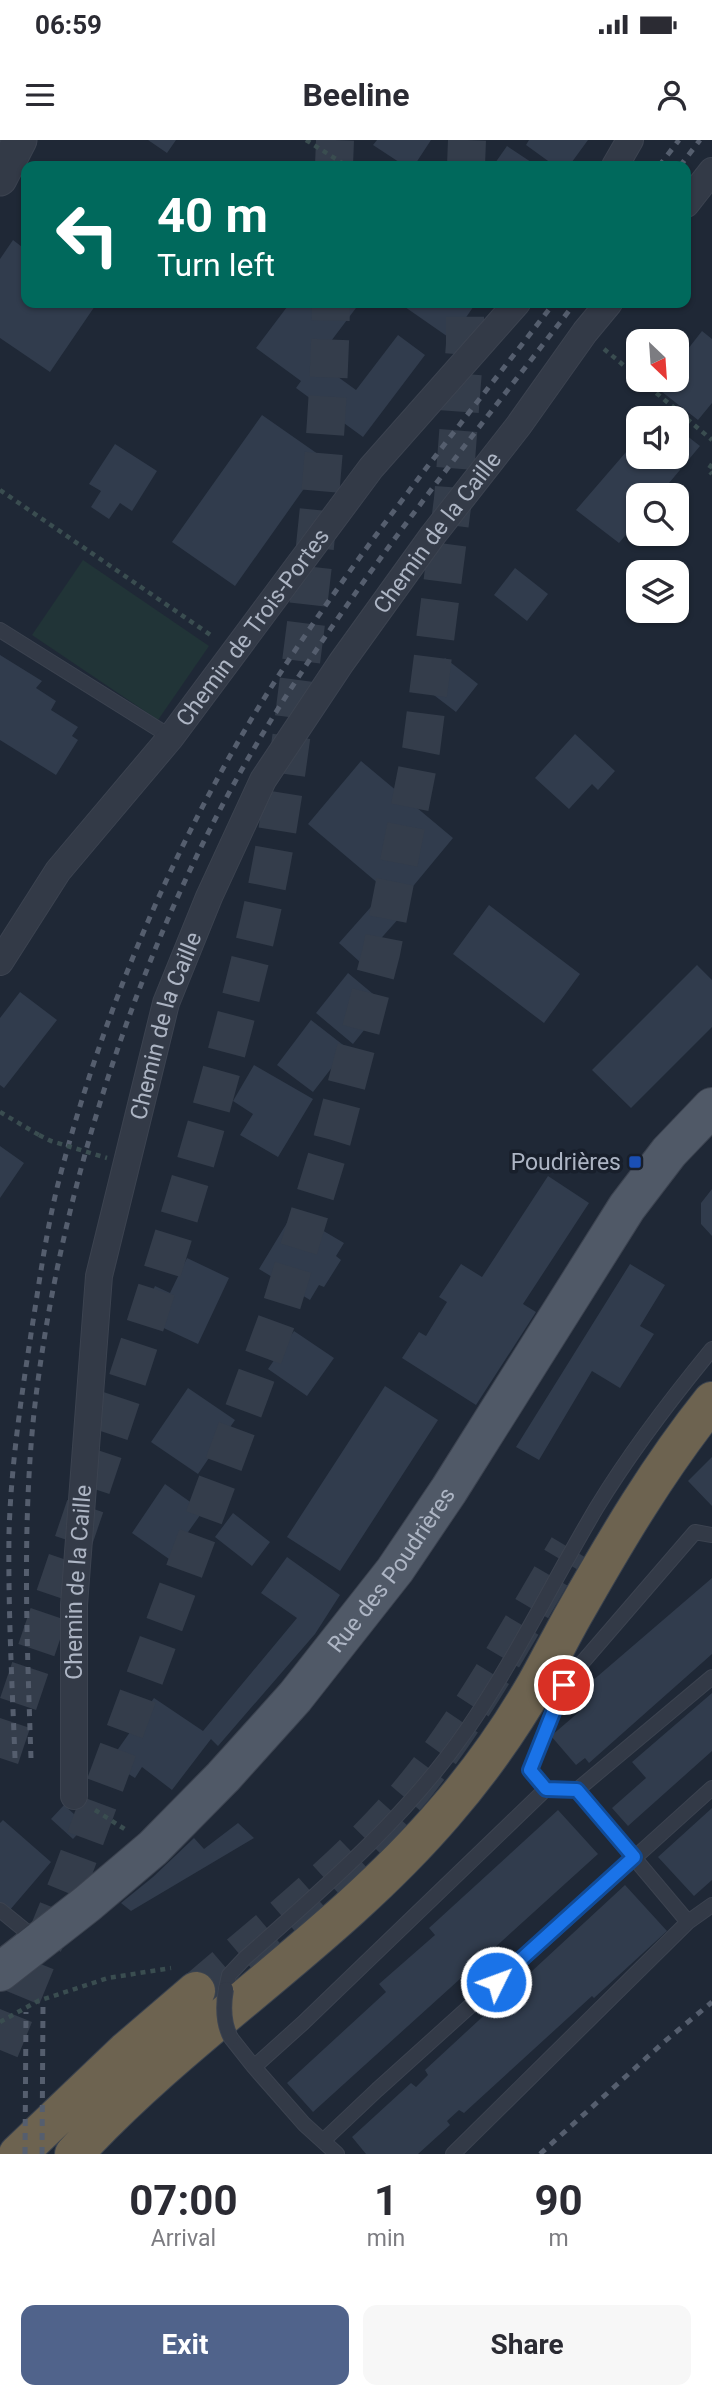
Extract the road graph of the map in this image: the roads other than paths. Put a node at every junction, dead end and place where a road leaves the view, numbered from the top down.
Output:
1 (20, 140) edge
2 (630, 140) edge
3 (618, 161) edge
4 (712, 171) edge
5 (0, 179) edge
6 (691, 198) edge
7 (513, 308) edge
8 (605, 308) edge
9 (0, 630) edge
10 (171, 737) junction
11 (0, 962) edge
12 (712, 1108) edge
13 (712, 1349) edge
14 (712, 1401) edge
15 (712, 1535) edge
16 (712, 1677) edge
17 (712, 1788) edge
18 (546, 1789) junction
19 (577, 1790) junction
20 (74, 1796) road end
21 (634, 1857) junction
22 (712, 1905) edge
23 (0, 1910) edge
24 (688, 1922) junction
25 (39, 1942) junction
26 (0, 1972) edge
27 (198, 1983) junction
28 (254, 2067) junction
29 (323, 2141) junction
30 (18, 2154) edge
31 (74, 2154) edge
32 (337, 2154) edge
33 (453, 2154) edge

1 - 5 street
2 - 3 street
4 - 6 street
7 - 10 street, Chemin de Trois-Portes
8 - 20 street, Chemin de la Caille
9 - 10 lane
10 - 11 street, Chemin de Trois-Portes
12 - 25 main road, Rue des Poudrières
13 - 27 lane
14 - 31 highway
15 - 18 lane
16 - 19 lane
17 - 21 lane
18 - 19 lane
18 - 28 lane
19 - 21 lane
21 - 24 lane
21 - 29 lane
22 - 24 lane
23 - 25 lane
24 - 33 lane
25 - 26 main road, Rue des Poudrières
27 - 28 lane, bridge
27 - 30 highway
28 - 29 lane
29 - 32 lane

